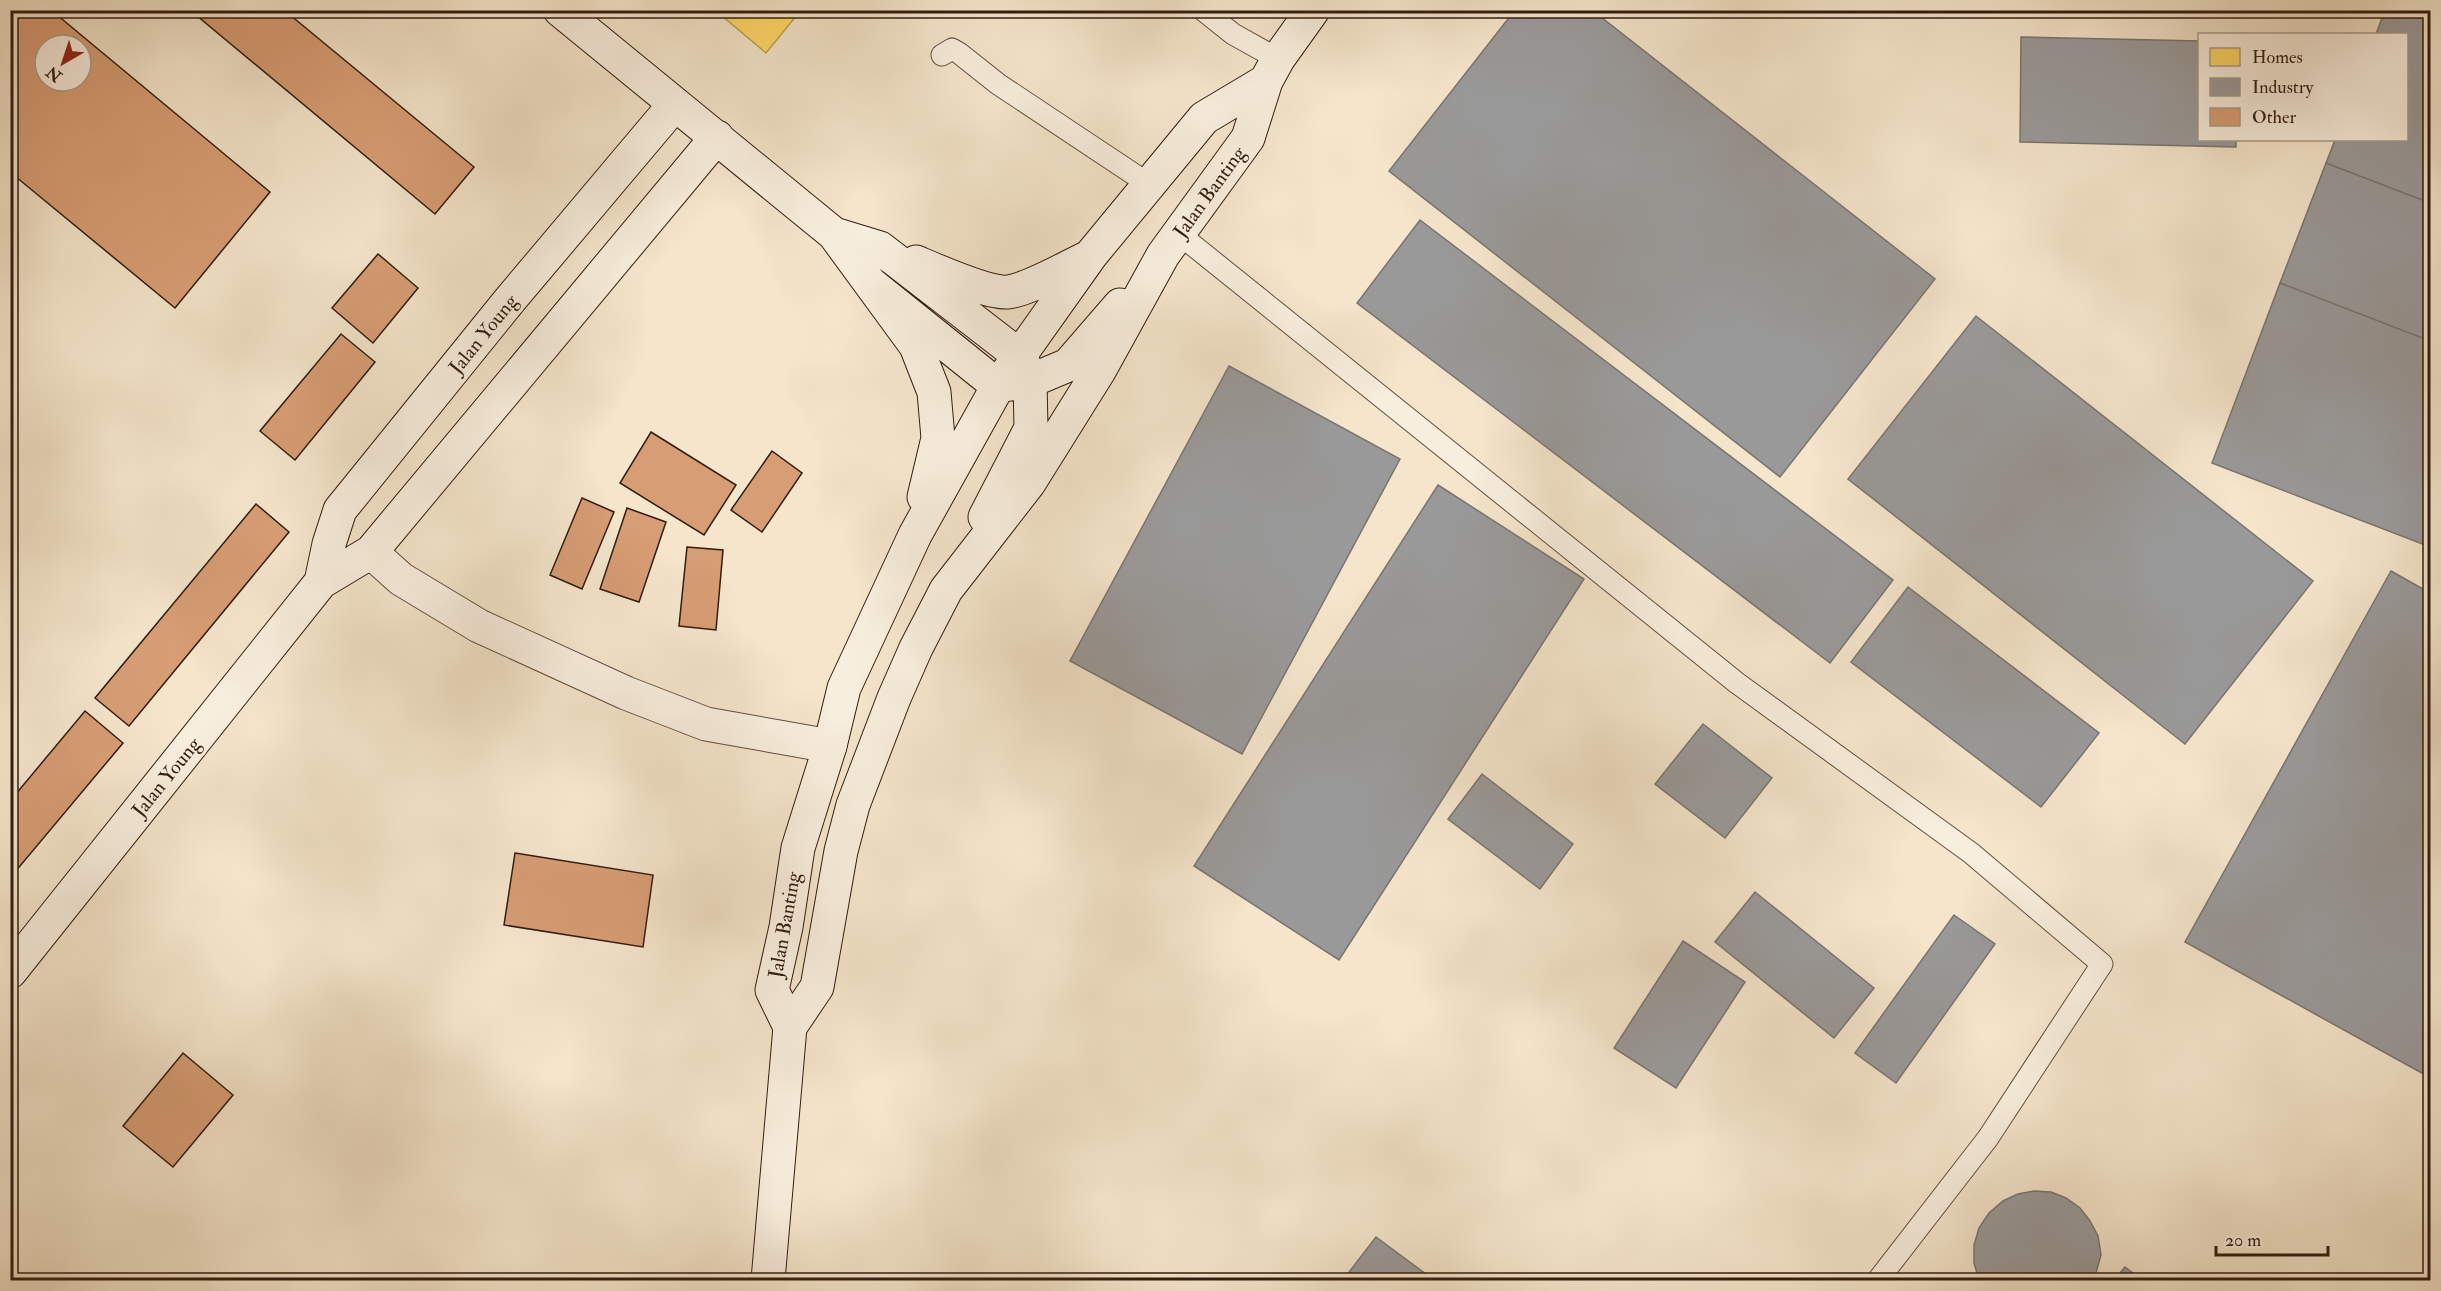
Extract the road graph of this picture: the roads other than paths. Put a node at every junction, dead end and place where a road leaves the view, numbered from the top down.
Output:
1 (560, 10) edge
2 (1203, 10) edge
3 (1314, 10) edge
4 (942, 55) dead end
5 (1272, 70) junction
6 (675, 104) junction
7 (717, 137) junction
8 (1150, 185) junction
9 (834, 234) junction
10 (1171, 245) junction
11 (880, 248) junction
12 (1091, 255) junction
13 (871, 284) junction
14 (1016, 375) junction
15 (915, 535) junction
16 (371, 552) junction
17 (321, 582) junction
18 (946, 590) junction
19 (830, 746) junction
20 (10, 972) edge
21 (790, 1027) junction
22 (768, 1281) edge
23 (1878, 1281) edge

1 - 6 main road
2 - 5 lane
3 - 5 main road, Jalan Banting
4 - 8 lane
5 - 8 main road
5 - 10 main road, Jalan Banting
6 - 7 main road
6 - 17 main road, Jalan Young
7 - 9 main road
7 - 16 main road, Jalan Young
8 - 12 main road
9 - 11 main road
9 - 13 main road
10 - 14 main road
10 - 18 main road, Jalan Banting
10 - 23 lane
11 - 12 main road
11 - 14 main road
12 - 14 main road
13 - 14 main road
13 - 15 main road
14 - 15 main road
14 - 18 main road
15 - 19 main road, Jalan Banting
16 - 17 main road, Jalan Young
16 - 19 main road
17 - 20 main road, Jalan Young
18 - 21 main road
19 - 21 main road, Jalan Banting
21 - 22 main road

